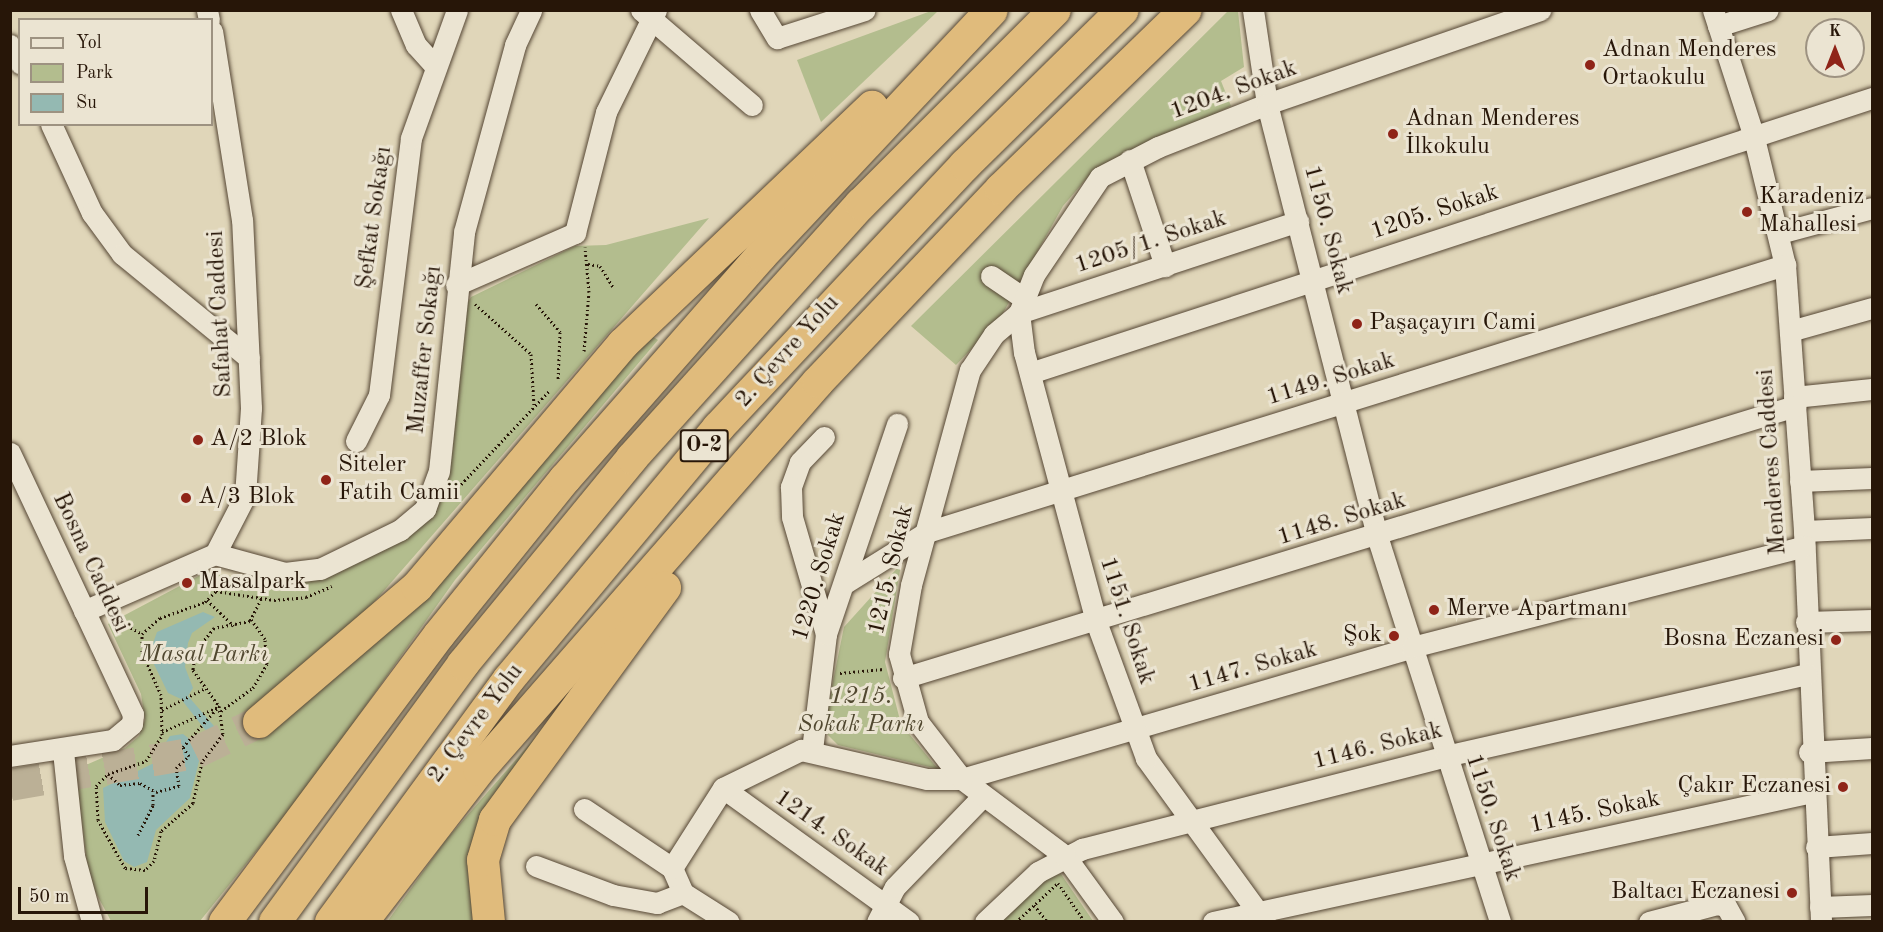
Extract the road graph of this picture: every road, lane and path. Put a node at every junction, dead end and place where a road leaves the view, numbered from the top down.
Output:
1 (401, 10) edge
2 (458, 10) edge
3 (531, 10) edge
4 (759, 10) edge
5 (865, 10) edge
6 (971, 10) edge
7 (992, 10) edge
8 (1055, 10) edge
9 (1123, 10) edge
10 (1186, 10) edge
11 (1194, 10) edge
12 (1253, 10) edge
13 (1540, 10) edge
14 (1768, 10) edge
15 (649, 12) edge
16 (1715, 18) edge
17 (1162, 33) junction
18 (213, 37) edge
19 (10, 45) edge
20 (18, 59) edge
21 (435, 66) junction
22 (1872, 98) edge
23 (1267, 104) junction
24 (752, 105) dead end
25 (52, 126) edge
26 (1753, 134) junction
27 (1130, 160) junction
28 (1872, 208) edge
29 (1298, 221) junction
30 (575, 233) junction
31 (1779, 233) junction
32 (588, 264) junction
33 (1785, 265) junction
34 (1165, 266) junction
35 (991, 276) dead end
36 (1314, 280) junction
37 (456, 285) junction
38 (614, 288) dead end
39 (473, 304) dead end
40 (536, 304) dead end
41 (1022, 306) junction
42 (1872, 308) edge
43 (1790, 330) junction
44 (249, 358) junction
45 (578, 360) dead end
46 (1030, 373) junction
47 (564, 374) dead end
48 (558, 381) junction
49 (818, 382) junction
50 (1872, 389) edge
51 (1795, 402) junction
52 (1345, 403) junction
53 (534, 407) junction
54 (897, 424) dead end
55 (824, 437) dead end
56 (356, 441) dead end
57 (10, 453) edge
58 (1872, 478) edge
59 (17, 482) edge
60 (1800, 482) junction
61 (1060, 488) junction
62 (445, 502) dead end
63 (1872, 528) edge
64 (927, 532) junction
65 (1377, 536) junction
66 (1804, 539) junction
67 (215, 554) junction
68 (845, 583) junction
69 (337, 584) dead end
70 (261, 598) junction
71 (207, 600) junction
72 (84, 611) junction
73 (251, 619) junction
74 (1872, 620) edge
75 (1096, 621) junction
76 (1806, 622) junction
77 (235, 627) junction
78 (826, 634) junction
79 (1412, 648) junction
80 (902, 672) junction
81 (846, 674) dead end
82 (1807, 674) junction
83 (204, 689) junction
84 (219, 706) junction
85 (162, 710) junction
86 (221, 711) junction
87 (259, 722) tunnel mouth
88 (1134, 729) junction
89 (162, 732) junction
90 (1872, 747) edge
91 (812, 750) junction
92 (63, 751) junction
93 (1809, 752) junction
94 (10, 756) edge
95 (1446, 756) junction
96 (108, 774) junction
97 (962, 779) junction
98 (723, 788) junction
99 (153, 791) junction
100 (1812, 792) junction
101 (983, 796) junction
102 (584, 809) dead end
103 (1186, 819) junction
104 (138, 835) dead end
105 (1872, 843) edge
106 (1816, 847) junction
107 (1065, 856) junction
108 (1478, 864) junction
109 (536, 866) dead end
110 (672, 868) junction
111 (1020, 888) junction
112 (683, 894) junction
113 (1872, 904) edge
114 (1034, 905) junction
115 (880, 912) edge
116 (1820, 914) edge
117 (1261, 917) edge
118 (92, 921) edge
119 (225, 921) edge
120 (275, 921) edge
121 (331, 921) edge
122 (362, 921) edge
123 (489, 921) edge
124 (729, 921) edge
125 (909, 921) edge
126 (985, 921) edge
127 (1016, 921) edge
128 (1048, 921) edge
129 (1085, 921) edge
130 (1113, 921) edge
131 (1213, 921) edge
132 (1500, 921) edge
133 (1649, 921) edge
134 (1735, 921) edge

1 - 21 street
2 - 21 street, Şefkat Sokağı
3 - 37 street, Muzaffer Sokağı
4 - 5 street
6 - 87 highway
7 - 119 highway
8 - 120 highway, 2. Çevre Yolu / O-2
9 - 121 highway, 2. Çevre Yolu / O-2
10 - 17 highway
11 - 17 highway
12 - 23 street, 1150. Sokak
13 - 23 street, 1204. Sokak
14 - 16 street
15 - 24 street
15 - 30 street
16 - 26 street, Menderes Caddesi
17 - 49 highway
18 - 44 street, Safahat Caddesi
19 - 20 street
21 - 56 street, Şefkat Sokağı
22 - 26 street, 1205. Sokak
23 - 27 street, 1204. Sokak
23 - 29 street, 1150. Sokak
25 - 44 street
26 - 31 street, Menderes Caddesi
26 - 36 street, 1205. Sokak
27 - 34 street
27 - 41 street, 1204. Sokak
28 - 31 street
29 - 34 street, 1205/1. Sokak
29 - 36 street, 1150. Sokak
30 - 32 path
30 - 37 street
31 - 33 street, Menderes Caddesi
32 - 38 path
32 - 45 path
33 - 43 street, Menderes Caddesi
33 - 52 street, 1149. Sokak
34 - 41 street, 1205/1. Sokak
35 - 41 street
36 - 46 street, 1205. Sokak
36 - 52 street, 1150. Sokak
37 - 67 street, Muzaffer Sokağı
39 - 53 path
40 - 48 path
41 - 46 street, 1151. Sokak
41 - 64 street, 1215. Sokak
42 - 43 street
43 - 51 street, Menderes Caddesi
44 - 67 street, Safahat Caddesi
46 - 61 street, 1151. Sokak
47 - 48 path
48 - 53 path
49 - 122 highway
49 - 123 highway
50 - 51 street, 1148. Sokak
51 - 60 street, Menderes Caddesi
51 - 65 street, 1148. Sokak
52 - 61 street, 1149. Sokak
52 - 65 street, 1150. Sokak
53 - 62 path
54 - 68 street, 1220. Sokak
55 - 78 street
57 - 59 street, Bosna Caddesi
58 - 60 street
59 - 72 street, Bosna Caddesi
60 - 66 street, Menderes Caddesi
61 - 64 street, 1149. Sokak
61 - 75 street, 1151. Sokak
63 - 66 street, 1147. Sokak
64 - 68 street, 1149. Sokak
64 - 80 street, 1215. Sokak
65 - 75 street, 1148. Sokak
65 - 79 street, 1150. Sokak
66 - 76 street, Menderes Caddesi
66 - 79 street, 1147. Sokak
67 - 72 street
68 - 78 street, 1220. Sokak
69 - 70 path
70 - 71 path
70 - 73 path
71 - 77 path
71 - 85 path
72 - 92 street, Bosna Caddesi
73 - 77 path
73 - 86 path
74 - 76 street
75 - 80 street, 1148. Sokak
75 - 88 street, 1151. Sokak
76 - 82 street, Menderes Caddesi
77 - 83 path
78 - 91 street, 1220. Sokak
79 - 88 street, 1147. Sokak
79 - 95 street, 1150. Sokak
80 - 81 path
80 - 97 street, 1215. Sokak
82 - 93 street, Menderes Caddesi
82 - 95 street, 1146. Sokak
83 - 84 path
83 - 85 path
84 - 86 path
84 - 89 path
84 - 99 path
85 - 89 path
86 - 96 path
88 - 97 street, 1147. Sokak
88 - 103 street, 1151. Sokak
89 - 96 path
90 - 93 street
91 - 97 street, 1147. Sokak
91 - 98 street
92 - 94 street
92 - 118 street
93 - 100 street, Menderes Caddesi
95 - 103 street, 1146. Sokak
95 - 108 street, 1150. Sokak
96 - 99 path
97 - 101 street, 1215. Sokak
98 - 110 street
98 - 115 street, 1214. Sokak
99 - 104 path
100 - 106 street, Menderes Caddesi
100 - 108 street, 1145. Sokak
101 - 107 street, 1215. Sokak
101 - 115 street
102 - 110 street
103 - 107 street, 1146. Sokak
103 - 117 street, 1151. Sokak
105 - 106 street
106 - 116 street, Menderes Caddesi
107 - 111 street, 1146. Sokak
107 - 130 street, 1215. Sokak
108 - 117 street, 1145. Sokak
108 - 132 street, 1150. Sokak
109 - 112 street
110 - 112 street
111 - 114 path
111 - 126 street, 1146. Sokak
112 - 124 street
113 - 116 street
114 - 127 path
114 - 128 path
114 - 129 path
115 - 125 street, 1214. Sokak
117 - 131 street, 1145. Sokak
133 - 134 street

